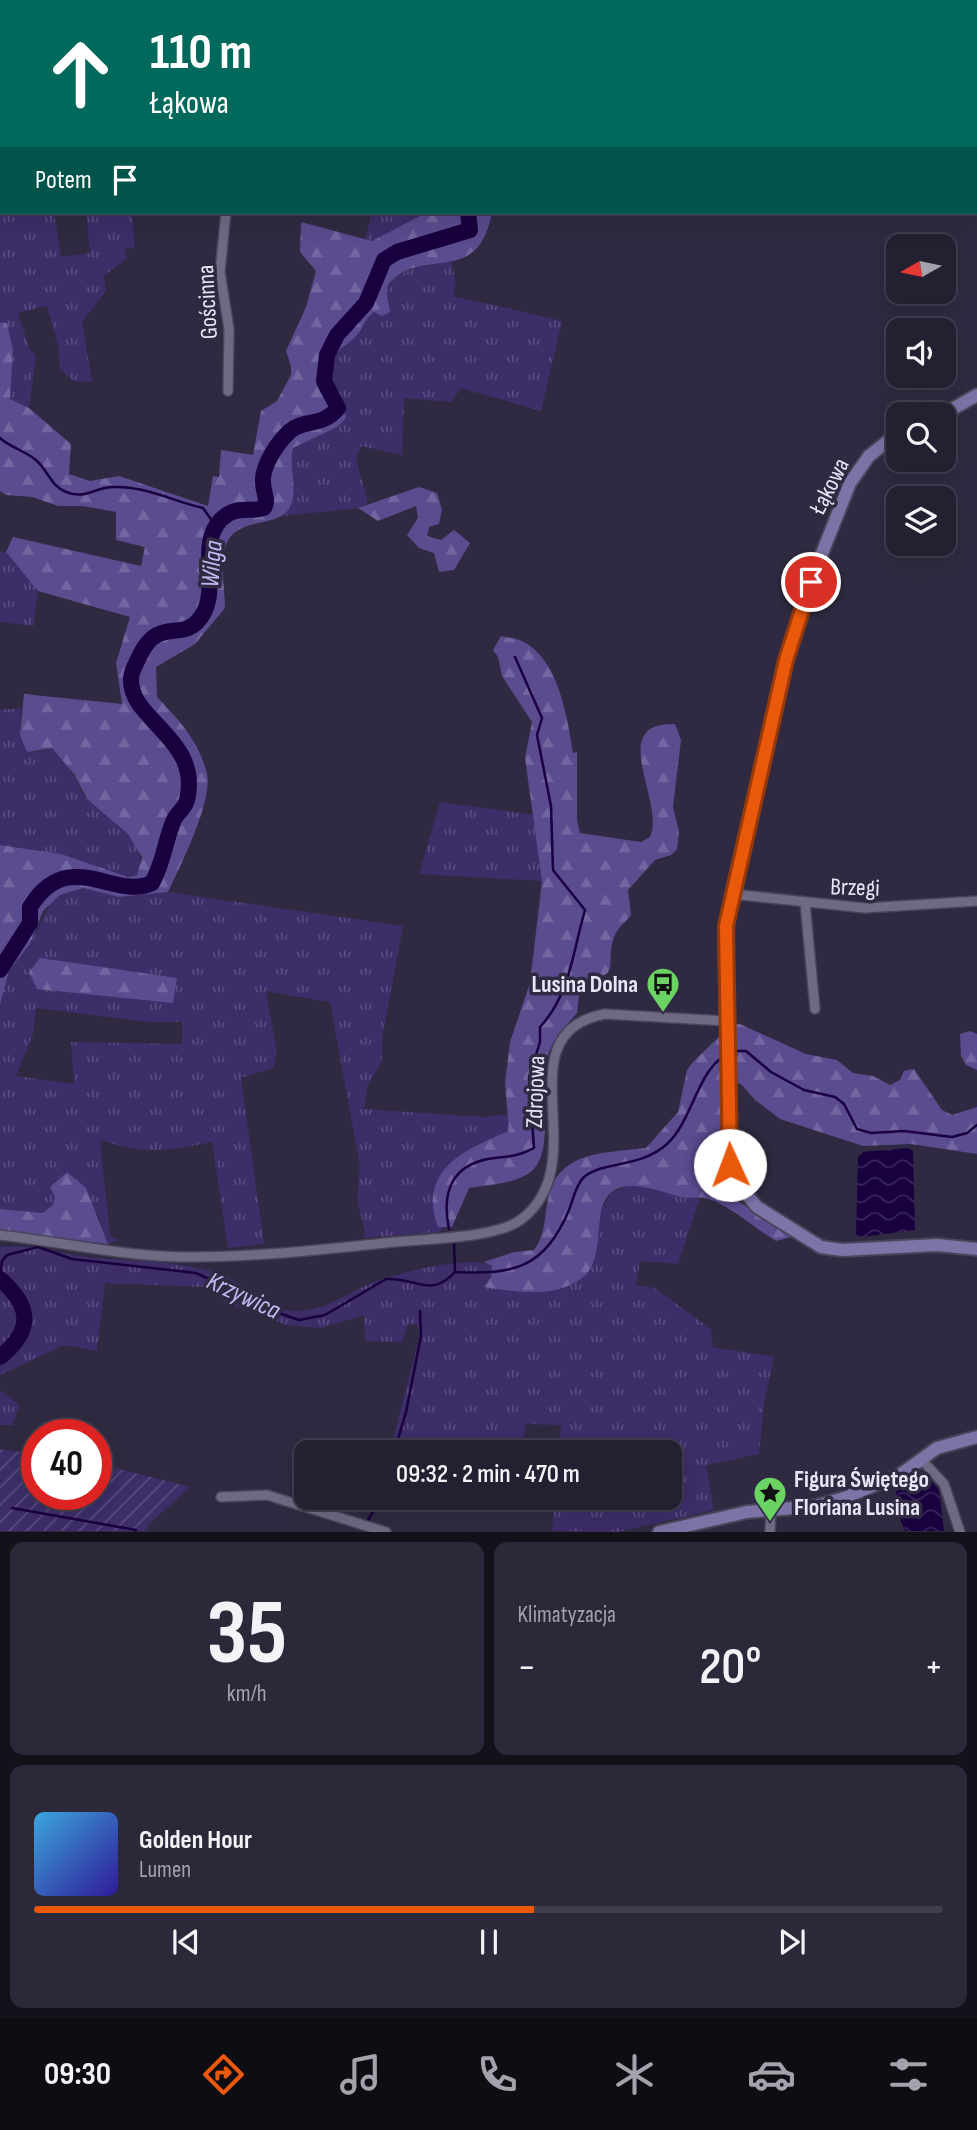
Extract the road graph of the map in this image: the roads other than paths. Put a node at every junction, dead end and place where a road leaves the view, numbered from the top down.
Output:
1 (226, 214) edge
2 (228, 391) dead end
3 (977, 395) edge
4 (956, 407) edge
5 (886, 443) edge
6 (732, 894) junction
7 (977, 901) edge
8 (805, 903) junction
9 (815, 1009) dead end
10 (726, 1021) junction
11 (0, 1235) edge
12 (976, 1251) edge
13 (977, 1437) edge
14 (921, 1459) junction
15 (221, 1497) dead end
16 (771, 1509) junction
17 (386, 1531) edge
18 (659, 1531) edge
19 (770, 1531) edge
20 (960, 1531) edge

1 - 2 street, Gościnna
3 - 4 street
5 - 6 street, Łąkowa
6 - 8 street, Brzegi
6 - 10 street, Łąkowa
7 - 8 street, Brzegi
8 - 9 street
10 - 11 street, Zdrojowa
10 - 12 street
13 - 14 street
14 - 16 street
14 - 20 street
15 - 17 street
16 - 18 street
16 - 19 street

